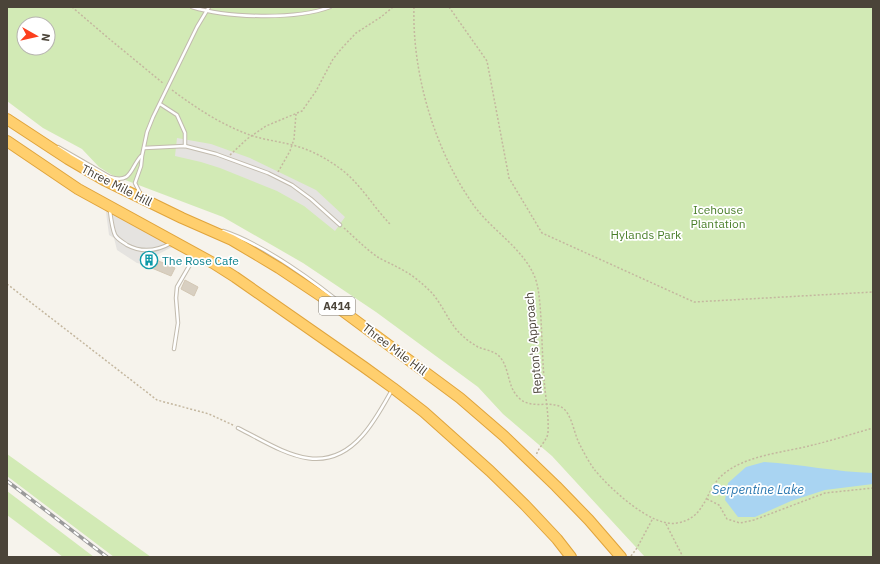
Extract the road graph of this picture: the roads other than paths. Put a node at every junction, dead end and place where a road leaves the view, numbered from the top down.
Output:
1 (192, 7) edge
2 (209, 7) edge
3 (330, 7) edge
4 (206, 12) junction
5 (160, 104) junction
6 (7, 119) edge
7 (18, 128) junction
8 (47, 140) dead end
9 (7, 141) edge
10 (53, 144) dead end
11 (185, 146) junction
12 (144, 148) junction
13 (142, 156) junction
14 (146, 199) junction
15 (110, 207) junction
16 (182, 218) junction
17 (340, 225) road end
18 (173, 242) junction
19 (196, 254) junction
20 (355, 314) dead end
21 (360, 319) dead end
22 (383, 340) junction
23 (174, 349) dead end
24 (393, 388) junction
25 (238, 428) road end
26 (626, 556) edge
27 (571, 557) edge

1 - 4 lane
2 - 4 lane
3 - 4 lane
4 - 5 lane
5 - 11 lane
5 - 12 lane
6 - 7 highway, Three Mile Hill / A414
7 - 8 lane
7 - 14 highway, Three Mile Hill / A414
9 - 15 highway, Three Mile Hill / A414
10 - 13 lane
11 - 12 lane
11 - 17 lane
12 - 13 lane
13 - 14 lane
14 - 16 highway, Three Mile Hill / A414
15 - 18 highway, Three Mile Hill / A414
15 - 18 lane
16 - 20 lane
16 - 22 highway, Three Mile Hill / A414
18 - 19 highway, Three Mile Hill / A414
19 - 23 lane
19 - 24 highway, Three Mile Hill / A414
21 - 22 lane
22 - 26 highway, Three Mile Hill / A414
24 - 25 lane
24 - 27 highway, Three Mile Hill / A414

